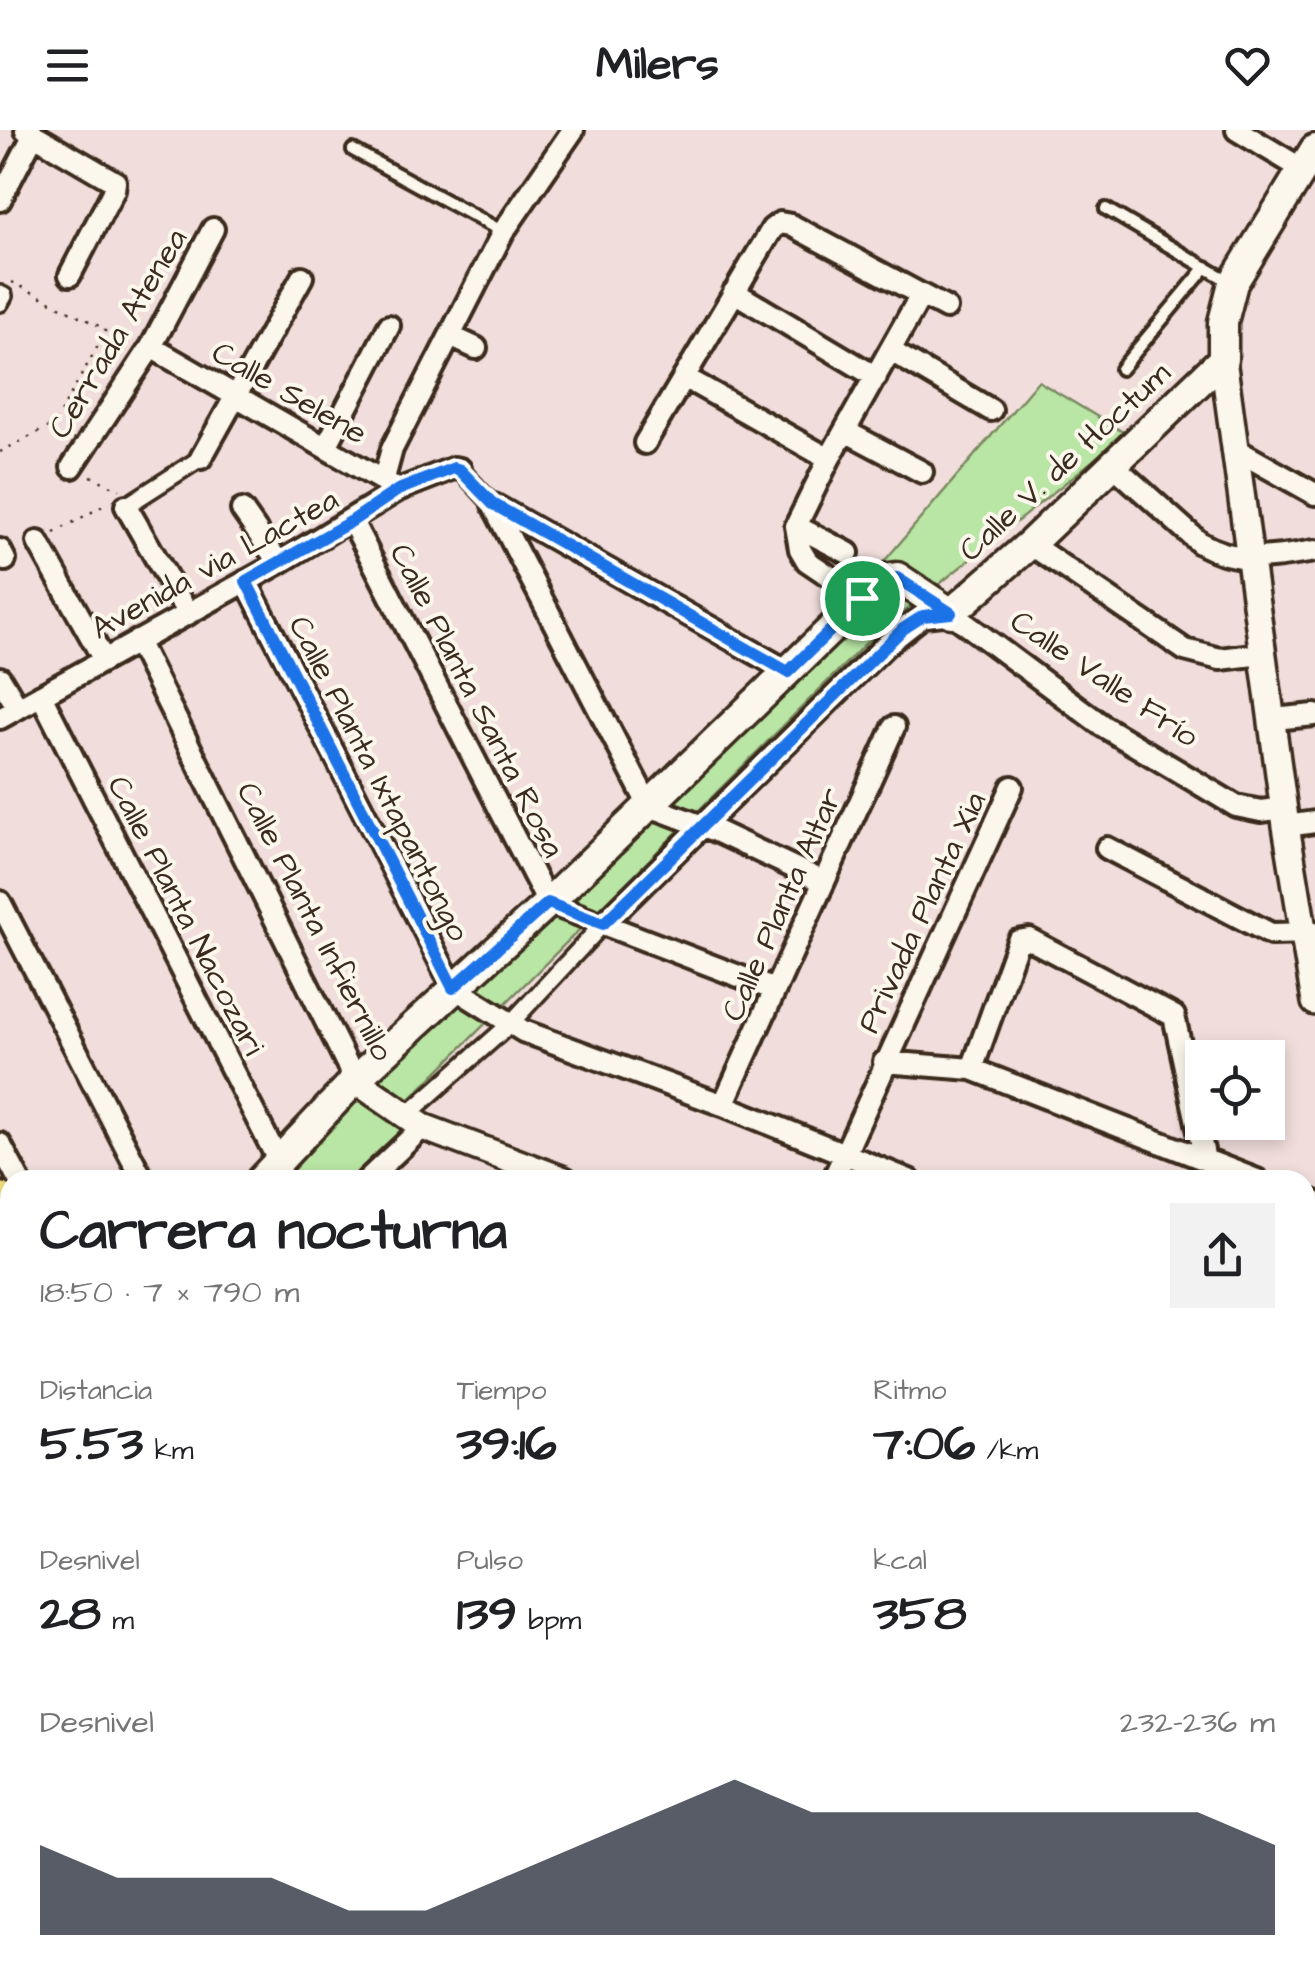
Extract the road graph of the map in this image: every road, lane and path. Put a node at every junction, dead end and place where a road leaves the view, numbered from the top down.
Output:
1 (573, 130) edge
2 (1237, 130) edge
3 (30, 132) edge
4 (353, 150) dead end
5 (1311, 164) edge
6 (0, 200) edge
7 (1106, 208) dead end
8 (213, 229) dead end
9 (503, 232) junction
10 (1206, 266) junction
11 (70, 275) dead end
12 (302, 277) dead end
13 (1233, 284) junction
14 (734, 292) junction
15 (921, 295) junction
16 (1, 298) edge
17 (946, 308) dead end
18 (389, 326) dead end
19 (105, 334) junction
20 (450, 336) junction
21 (476, 348) dead end
22 (148, 351) junction
23 (891, 351) junction
24 (1223, 359) junction
25 (1122, 370) dead end
26 (684, 377) junction
27 (876, 377) junction
28 (238, 395) junction
29 (991, 410) dead end
30 (845, 431) junction
31 (645, 443) dead end
32 (326, 447) junction
33 (1233, 448) junction
34 (0, 452) edge
35 (200, 458) joint
36 (829, 459) junction
37 (1113, 466) junction
38 (72, 468) joint
39 (460, 470) joint
40 (922, 472) dead end
41 (391, 486) junction
42 (1315, 494) edge
43 (118, 502) junction
44 (493, 504) junction
45 (242, 510) dead end
46 (352, 521) junction
47 (796, 526) junction
48 (38, 542) joint
49 (1030, 544) junction
50 (1315, 551) edge
51 (848, 553) dead end
52 (1248, 560) junction
53 (279, 563) junction
54 (246, 581) junction
55 (862, 598) junction
56 (951, 613) junction
57 (188, 614) junction
58 (137, 641) junction
59 (1262, 654) junction
60 (104, 660) junction
61 (788, 672) junction
62 (0, 678) edge
63 (40, 696) junction
64 (9, 713) edge
65 (1315, 715) edge
66 (1272, 720) junction
67 (894, 727) dead end
68 (1012, 786) dead end
69 (649, 806) junction
70 (1285, 817) junction
71 (1315, 822) edge
72 (702, 826) junction
73 (1107, 848) dead end
74 (824, 882) junction
75 (0, 902) edge
76 (548, 903) junction
77 (603, 924) junction
78 (1308, 934) edge
79 (453, 988) junction
80 (775, 990) junction
81 (1315, 1002) edge
82 (508, 1025) junction
83 (884, 1062) junction
84 (972, 1068) junction
85 (356, 1080) junction
86 (723, 1105) junction
87 (415, 1122) junction
88 (0, 1144) edge
89 (844, 1155) junction
90 (1206, 1160) junction
91 (14, 1170) edge
92 (138, 1170) edge
93 (270, 1170) edge
94 (271, 1170) edge
95 (376, 1170) edge
96 (536, 1170) edge
97 (837, 1170) edge
98 (882, 1170) edge
99 (1232, 1170) edge

1 - 9 street
2 - 5 street
3 - 6 street
3 - 11 street
4 - 9 lane
5 - 13 main road
7 - 10 lane
8 - 22 street, Cerrada Atenea
9 - 20 street
10 - 13 lane
10 - 25 lane
12 - 28 street
13 - 24 main road
14 - 15 street
14 - 26 street
14 - 27 street
15 - 17 street
15 - 23 street
16 - 19 path
18 - 32 street
19 - 22 path
19 - 34 path
20 - 21 street
20 - 41 street
22 - 28 street, Calle Selene
22 - 38 street, Cerrada Atenea
23 - 27 street
23 - 29 street
24 - 33 street
24 - 37 main road, Calle V. de Hoctum
26 - 31 street
26 - 36 street
27 - 30 street
28 - 32 street, Calle Selene
28 - 35 street
30 - 36 street
30 - 40 street
32 - 41 street, Calle Selene
33 - 42 street
33 - 52 street
35 - 43 street
36 - 47 street
37 - 49 main road, Calle V. de Hoctum
37 - 52 street
38 - 43 path
39 - 41 street, Avenida via Lactea
39 - 44 street
41 - 46 street, Avenida via Lactea
43 - 48 path
43 - 57 street
44 - 61 street
44 - 69 street
45 - 53 street
46 - 53 street, Avenida via Lactea
46 - 76 street, Calle Planta Santa Rosa
47 - 51 street
47 - 55 street
48 - 60 street
49 - 56 main road, Calle V. de Hoctum
49 - 59 street
50 - 52 street
52 - 59 street
53 - 54 street, Avenida via Lactea
54 - 57 street, Avenida via Lactea
54 - 79 street, Calle Planta Ixtapantongo
55 - 56 main road, Calle Valle Frío
55 - 61 main road
56 - 70 street, Calle Valle Frío
56 - 72 street
57 - 58 street, Avenida via Lactea
58 - 60 street, Avenida via Lactea
58 - 85 street, Calle Planta Infiernillo
59 - 66 street
60 - 63 street, Avenida via Lactea
61 - 69 main road
62 - 64 street
63 - 64 street, Avenida via Lactea
63 - 93 street, Calle Planta Nacozari
65 - 66 street
66 - 70 street
67 - 74 street, Calle Planta Altar
68 - 83 street, Privada Planta Xia
69 - 72 street
69 - 76 main road
70 - 71 street, Calle Valle Frío
70 - 78 street
72 - 74 street
72 - 77 street
73 - 78 street
74 - 80 street, Calle Planta Altar
75 - 92 street
76 - 77 street, Calle Planta Santa Rosa
76 - 79 main road
77 - 80 street, Calle Planta Santa Rosa
77 - 82 street
78 - 81 street
79 - 82 street, Calle Planta Ixtapantongo
79 - 85 main road
80 - 86 street, Calle Planta Altar
82 - 86 street, Calle Planta Ixtapantongo
82 - 87 street
83 - 84 street
83 - 89 street, Privada Planta Xia
84 - 90 street
84 - 90 street
85 - 87 street, Calle Planta Infiernillo
85 - 94 main road
86 - 89 street, Calle Planta Ixtapantongo
87 - 95 street
87 - 96 street, Calle Planta Infiernillo
88 - 91 street
89 - 97 street, Privada Planta Xia
89 - 98 street, Calle Planta Ixtapantongo
90 - 99 street

